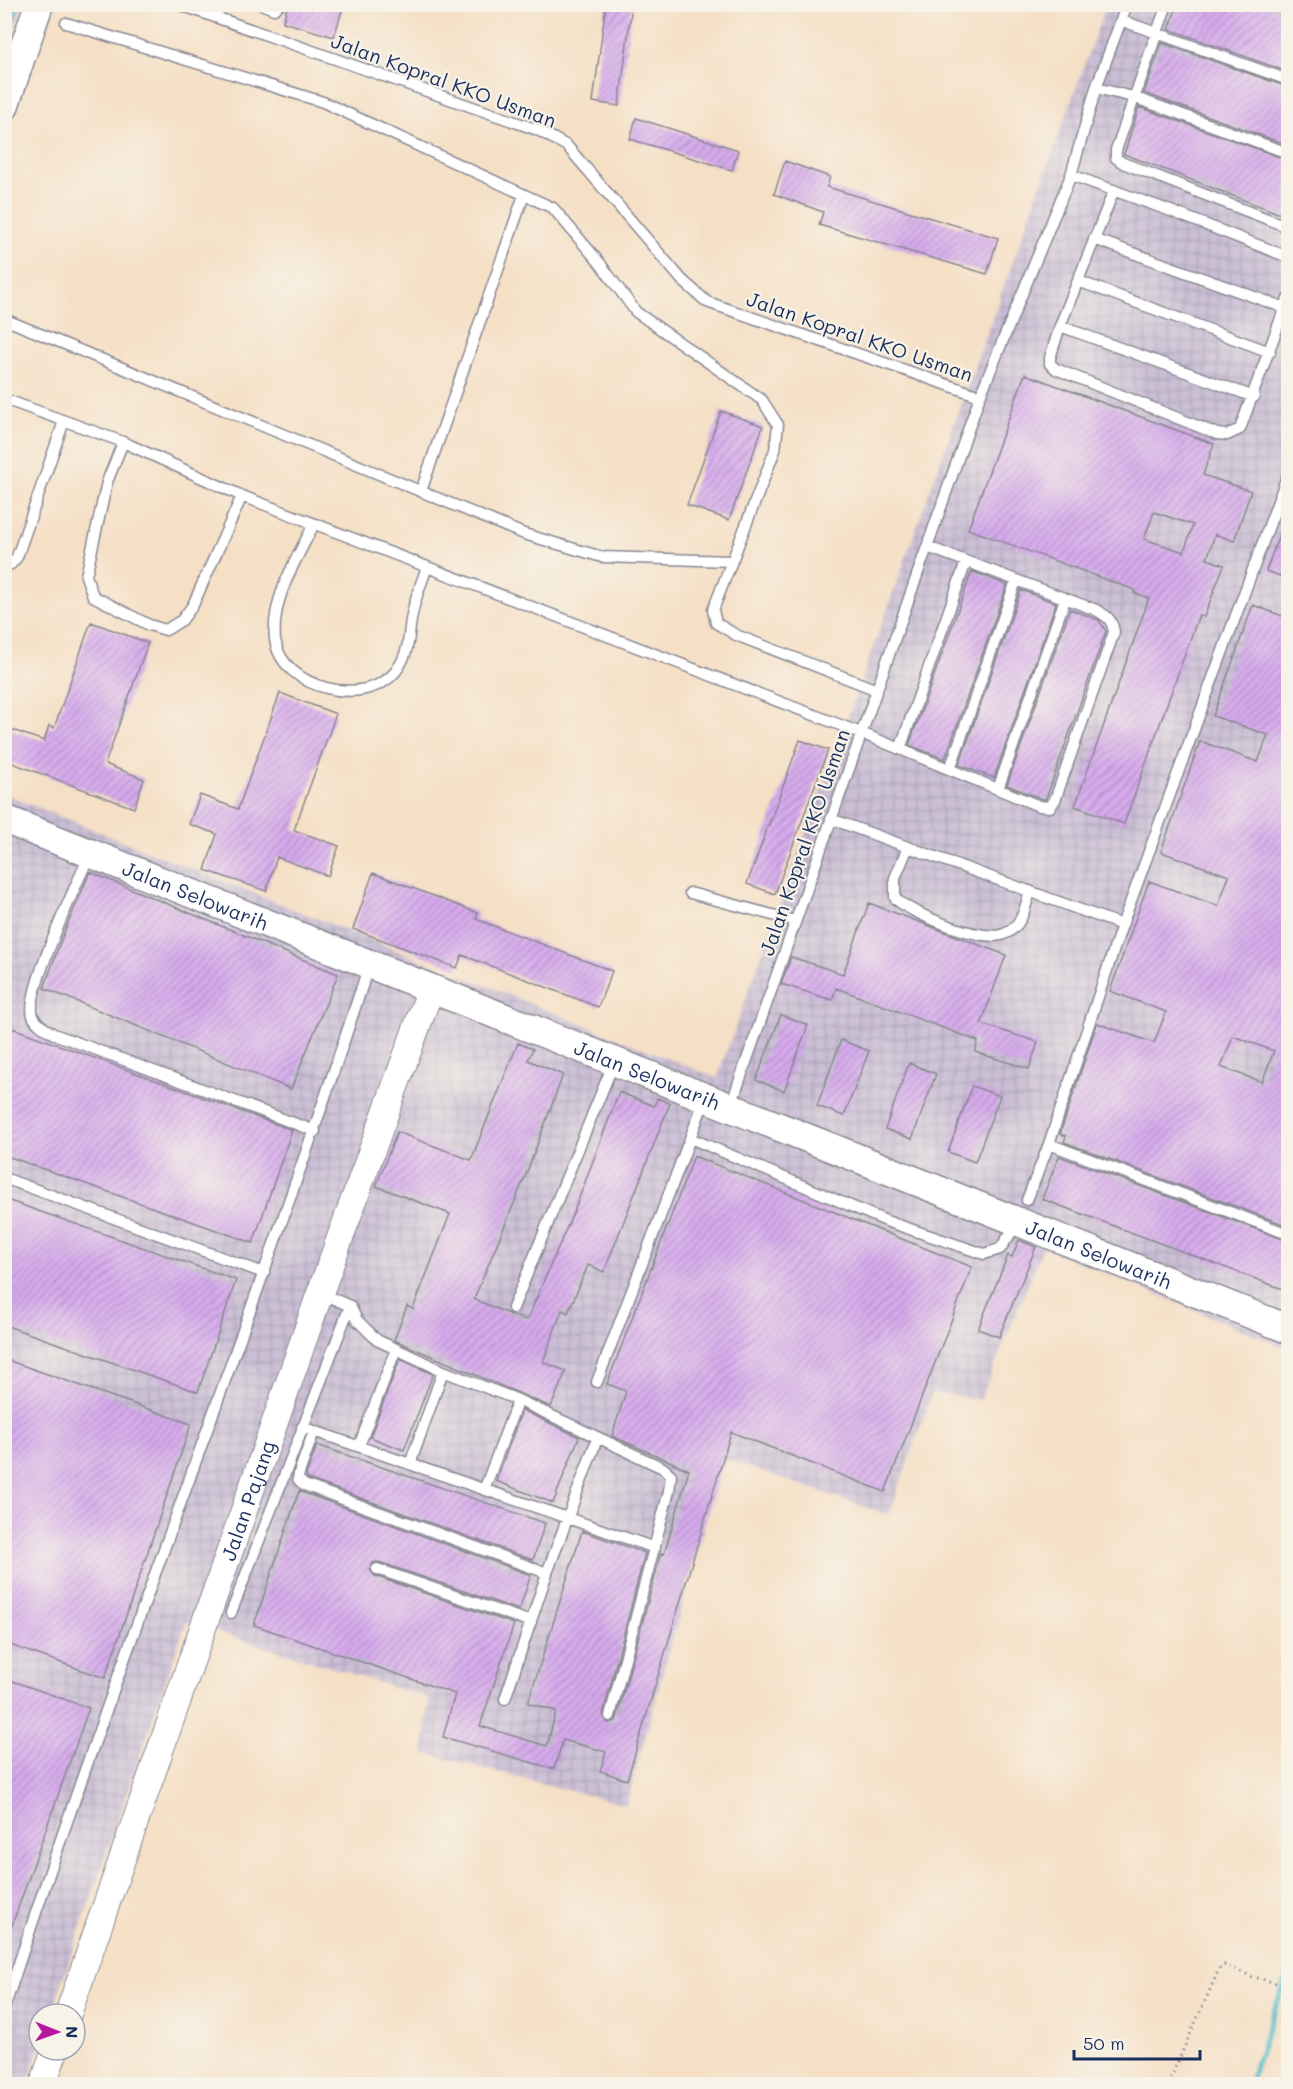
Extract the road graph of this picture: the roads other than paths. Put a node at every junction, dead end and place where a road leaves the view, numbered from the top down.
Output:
1 (39, 4) edge
2 (178, 4) edge
3 (261, 4) edge
4 (280, 4) edge
5 (1127, 4) edge
6 (1167, 4) edge
7 (1276, 4) edge
8 (1288, 9) edge
9 (1123, 21) junction
10 (66, 23) dead end
11 (1157, 32) junction
12 (1288, 80) edge
13 (1096, 88) junction
14 (1133, 97) junction
15 (4, 107) edge
16 (1288, 153) edge
17 (1071, 175) junction
18 (1114, 190) junction
19 (524, 195) junction
20 (1288, 227) edge
21 (1094, 239) junction
22 (1288, 257) edge
23 (1078, 281) junction
24 (1287, 304) edge
25 (4, 319) edge
26 (1060, 326) junction
27 (1270, 352) junction
28 (980, 396) junction
29 (1254, 397) junction
30 (4, 399) edge
31 (64, 421) junction
32 (123, 442) junction
33 (1288, 474) edge
34 (422, 491) junction
35 (242, 496) junction
36 (314, 524) junction
37 (928, 548) junction
38 (731, 561) junction
39 (966, 562) junction
40 (4, 565) edge
41 (427, 567) junction
42 (1016, 580) junction
43 (1065, 599) junction
44 (877, 690) junction
45 (861, 733) junction
46 (900, 749) junction
47 (950, 769) junction
48 (998, 789) junction
49 (4, 819) edge
50 (831, 819) junction
51 (908, 847) junction
52 (90, 854) junction
53 (1030, 891) junction
54 (690, 893) dead end
55 (795, 921) junction
56 (1122, 925) junction
57 (369, 965) junction
58 (431, 988) junction
59 (615, 1060) junction
60 (717, 1103) junction
61 (315, 1131) junction
62 (690, 1138) junction
63 (1049, 1144) junction
64 (4, 1178) edge
65 (1022, 1211) junction
66 (1288, 1234) edge
67 (264, 1274) junction
68 (320, 1293) junction
69 (350, 1306) junction
70 (513, 1308) dead end
71 (1288, 1329) edge
72 (396, 1349) junction
73 (443, 1371) junction
74 (597, 1382) dead end
75 (518, 1400) junction
76 (302, 1426) junction
77 (314, 1431) junction
78 (597, 1439) junction
79 (359, 1446) junction
80 (410, 1464) junction
81 (484, 1490) junction
82 (568, 1519) junction
83 (654, 1548) junction
84 (376, 1569) dead end
85 (547, 1574) junction
86 (231, 1613) dead end
87 (531, 1622) junction
88 (505, 1699) dead end
89 (610, 1716) dead end
90 (8, 1988) edge
91 (72, 2002) edge
92 (4, 2009) edge
93 (51, 2062) edge
94 (43, 2085) edge

1 - 15 main road
2 - 28 lane, Jalan Kopral KKO Usman
3 - 4 lane
5 - 9 lane
6 - 11 lane
7 - 8 lane
9 - 11 lane
9 - 13 lane
10 - 19 lane
11 - 12 lane
11 - 14 lane
13 - 14 lane
13 - 17 lane
14 - 16 lane
14 - 20 lane
17 - 18 lane
17 - 28 lane
18 - 21 lane
18 - 22 lane
19 - 34 lane
19 - 38 lane
21 - 23 lane
21 - 24 lane
23 - 26 lane
23 - 27 lane
24 - 27 lane
25 - 34 lane
26 - 29 lane
26 - 29 lane
27 - 29 lane
28 - 37 lane, Jalan Kopral KKO Usman
30 - 31 lane
31 - 32 lane
31 - 40 lane
32 - 35 lane
32 - 35 lane
33 - 56 lane
34 - 38 lane
35 - 36 lane
36 - 41 lane
36 - 41 lane
37 - 39 lane
37 - 44 lane, Jalan Kopral KKO Usman
38 - 44 lane
39 - 42 lane
39 - 46 lane
41 - 45 lane
42 - 43 lane
42 - 47 lane
43 - 48 lane
43 - 48 lane
44 - 45 lane, Jalan Kopral KKO Usman
45 - 46 lane
45 - 50 lane, Jalan Kopral KKO Usman
46 - 47 lane
47 - 48 lane
49 - 52 main road, Jalan Selowarih
50 - 51 lane
50 - 55 lane, Jalan Kopral KKO Usman
51 - 53 lane
51 - 53 lane
52 - 57 main road, Jalan Selowarih
52 - 61 lane
53 - 56 lane
54 - 55 lane
55 - 60 lane, Jalan Kopral KKO Usman
56 - 63 lane
57 - 58 main road, Jalan Selowarih
57 - 61 lane
58 - 59 main road, Jalan Selowarih
58 - 68 street, Jalan Pajang
59 - 60 main road, Jalan Selowarih
59 - 70 lane
60 - 62 lane, Jalan Kopral KKO Usman
60 - 65 main road, Jalan Selowarih
61 - 67 lane
62 - 65 lane
62 - 74 lane, Jalan Kopral KKO Usman
63 - 65 lane
63 - 66 lane
64 - 67 lane
65 - 71 main road, Jalan Selowarih
67 - 90 lane
68 - 69 lane
68 - 91 street, Jalan Pajang
69 - 72 lane
69 - 76 lane
72 - 73 lane
72 - 79 lane
73 - 75 lane
73 - 80 lane
75 - 78 lane
75 - 81 lane
76 - 77 lane
76 - 86 lane
77 - 79 lane
77 - 85 lane
78 - 82 lane
78 - 83 lane
79 - 80 lane
80 - 81 lane
81 - 82 lane
82 - 83 lane
82 - 85 lane
83 - 89 lane
84 - 87 lane
85 - 87 lane
87 - 88 lane
90 - 92 lane
93 - 94 street

